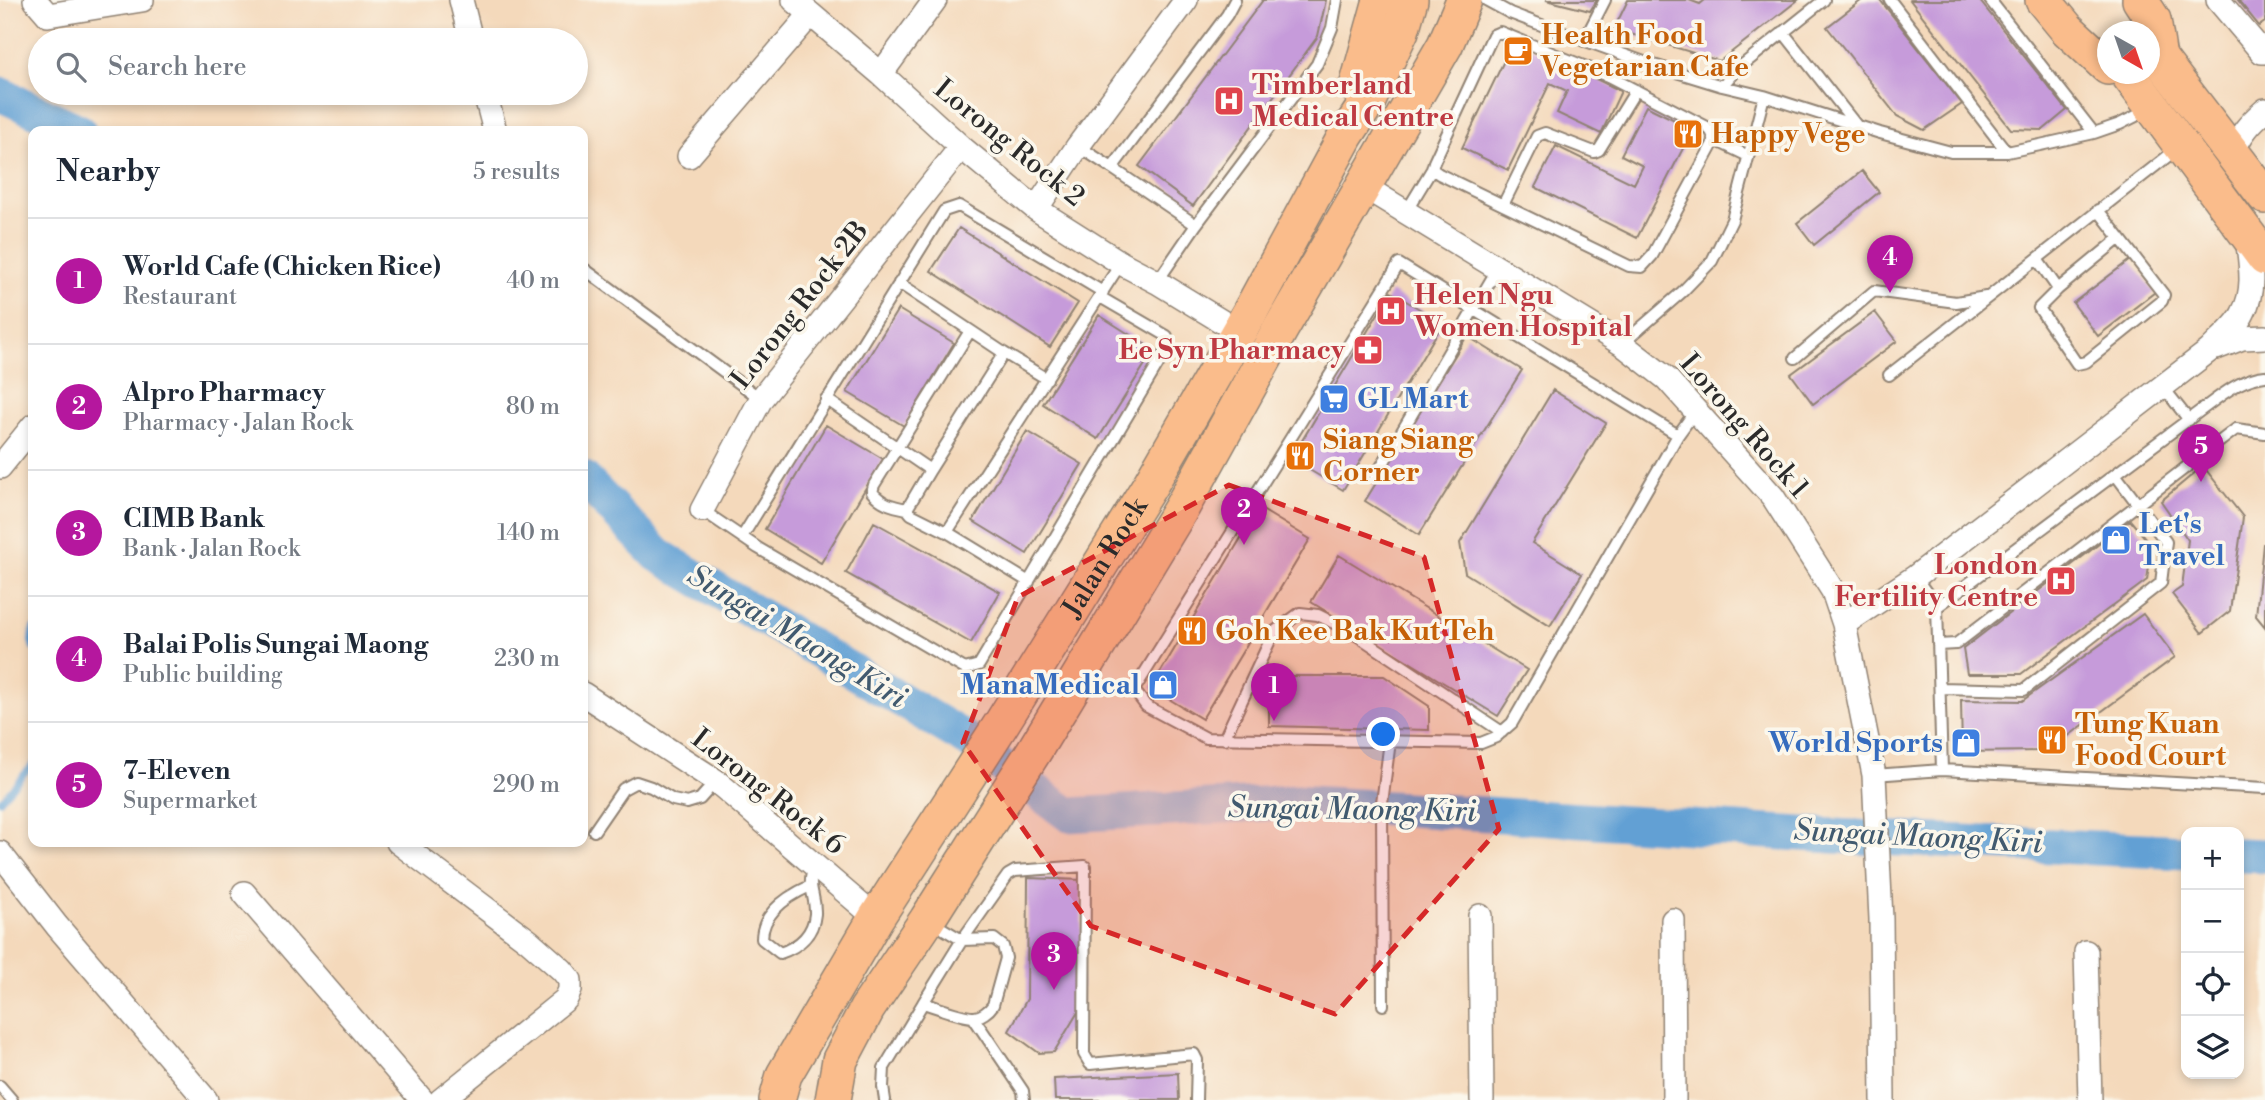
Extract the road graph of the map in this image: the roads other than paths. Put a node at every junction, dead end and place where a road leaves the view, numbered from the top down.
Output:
1 (35, 0) edge
2 (142, 0) edge
3 (461, 0) edge
4 (935, 0) edge
5 (1186, 0) edge
6 (1235, 0) edge
7 (1337, 0) edge
8 (1381, 0) edge
9 (1410, 0) edge
10 (1437, 0) edge
11 (1464, 0) edge
12 (1486, 0) edge
13 (1516, 0) edge
14 (1605, 0) edge
15 (1824, 0) edge
16 (1890, 0) edge
17 (1990, 0) edge
18 (2043, 0) edge
19 (2140, 0) edge
20 (2218, 0) edge
21 (2097, 5) edge
22 (802, 7) edge
23 (1510, 13) junction
24 (2118, 21) edge
25 (2153, 21) edge
26 (468, 28) edge
27 (1783, 33) junction
28 (1579, 39) junction
29 (2265, 52) edge
30 (2097, 55) edge
31 (1566, 58) junction
32 (2160, 59) edge
33 (881, 74) junction
34 (2127, 84) edge
35 (2131, 84) edge
36 (1722, 86) junction
37 (1636, 90) junction
38 (1764, 96) junction
39 (488, 105) edge
40 (2265, 110) edge
41 (494, 126) edge
42 (1857, 126) junction
43 (2094, 133) junction
44 (1346, 135) junction
45 (1715, 140) junction
46 (2182, 145) junction
47 (1078, 146) junction
48 (961, 147) junction
49 (2007, 152) junction
50 (2233, 154) junction
51 (689, 156) dead end
52 (1748, 156) junction
53 (1112, 168) junction
54 (1432, 169) junction
55 (1363, 186) junction
56 (2265, 196) edge
57 (1503, 205) junction
58 (1036, 209) junction
59 (2098, 210) junction
60 (1406, 212) junction
61 (1196, 226) junction
62 (2120, 238) junction
63 (2256, 246) edge
64 (2037, 259) junction
65 (1121, 263) junction
66 (1499, 268) junction
67 (588, 272) edge
68 (1157, 282) junction
69 (899, 283) junction
70 (2058, 289) junction
71 (1102, 294) junction
72 (1989, 297) junction
73 (1473, 309) junction
74 (970, 331) junction
75 (1239, 332) junction
76 (2265, 337) edge
77 (1622, 344) junction
78 (2210, 350) junction
79 (1004, 353) junction
80 (1795, 358) dead end
81 (1889, 375) dead end
82 (2265, 376) edge
83 (1047, 379) junction
84 (2163, 387) junction
85 (761, 399) junction
86 (826, 399) junction
87 (1697, 410) junction
88 (2189, 420) junction
89 (28, 432) edge
90 (2265, 433) edge
91 (1678, 435) junction
92 (896, 447) junction
93 (0, 467) edge
94 (930, 470) junction
95 (2115, 474) junction
96 (1375, 477) dead end
97 (2138, 504) junction
98 (907, 509) junction
99 (702, 510) joint
100 (947, 532) junction
101 (742, 537) junction
102 (1915, 577) junction
103 (1029, 582) junction
104 (1937, 607) junction
105 (1844, 624) junction
106 (1938, 645) junction
107 (1940, 688) junction
108 (588, 697) edge
109 (1502, 732) junction
110 (1224, 739) junction
111 (1390, 741) junction
112 (1942, 770) junction
113 (1874, 775) junction
114 (716, 781) junction
115 (2265, 788) edge
116 (594, 831) dead end
117 (405, 847) edge
118 (0, 853) edge
119 (812, 876) junction
120 (244, 893) dead end
121 (1480, 916) dead end
122 (876, 918) junction
123 (927, 920) junction
124 (1673, 920) dead end
125 (962, 940) junction
126 (2085, 952) dead end
127 (923, 1003) junction
128 (1383, 1005) dead end
129 (973, 1017) junction
130 (0, 1086) edge
131 (775, 1092) edge
132 (12, 1100) edge
133 (206, 1100) edge
134 (422, 1100) edge
135 (441, 1100) edge
136 (833, 1100) edge
137 (885, 1100) edge
138 (1024, 1100) edge
139 (1196, 1100) edge
140 (1482, 1100) edge
141 (1674, 1100) edge
142 (1883, 1100) edge
143 (2090, 1100) edge

1 - 2 street
3 - 26 street
4 - 33 street
5 - 47 street
6 - 53 lane
7 - 61 lane
8 - 44 main road
9 - 44 main road, Jalan Rock
10 - 55 main road, Jalan Rock
11 - 55 main road, Jalan Rock
12 - 23 lane
13 - 23 lane
14 - 28 lane
15 - 27 lane
16 - 49 lane
17 - 43 lane
18 - 30 main road
19 - 25 main road
20 - 29 street
21 - 24 main road
22 - 33 street, Lorong Rock 2
22 - 51 street
23 - 28 lane
27 - 36 lane
27 - 42 lane
28 - 31 lane
28 - 36 lane
31 - 37 lane
31 - 54 lane
32 - 50 main road
33 - 48 street, Lorong Rock 2
34 - 43 lane
35 - 46 main road
36 - 38 lane
37 - 45 lane
37 - 57 lane
38 - 42 lane
38 - 52 lane
39 - 41 street
40 - 50 street
42 - 49 lane
43 - 49 lane
44 - 75 main road, Jalan Rock
45 - 52 lane
45 - 57 lane
46 - 59 lane
46 - 63 main road
47 - 53 lane
47 - 58 street
48 - 58 street, Lorong Rock 2
48 - 85 street, Lorong Rock 2B
50 - 56 main road
52 - 77 lane
53 - 61 lane
54 - 57 lane
54 - 60 lane
55 - 60 street, Lorong Rock 1
55 - 123 main road, Jalan Rock
58 - 65 street, Lorong Rock 2
59 - 62 lane
59 - 64 lane
60 - 66 street, Lorong Rock 1
61 - 68 lane
62 - 70 lane
62 - 70 lane
63 - 78 street
64 - 70 lane
64 - 72 lane
65 - 68 street, Lorong Rock 2
65 - 71 lane
66 - 73 lane
66 - 77 street, Lorong Rock 1
67 - 85 lane
68 - 75 street, Lorong Rock 2
69 - 71 lane
69 - 74 lane
69 - 86 lane
71 - 83 lane
71 - 103 lane
72 - 80 lane
72 - 81 lane
73 - 91 lane
73 - 96 lane
73 - 110 lane
74 - 79 lane
74 - 92 lane
75 - 122 main road, Jalan Rock
76 - 78 street
77 - 87 street, Lorong Rock 1
78 - 84 street
79 - 83 lane
79 - 94 lane
82 - 88 lane
83 - 100 lane
84 - 88 lane
84 - 102 street
85 - 99 street, Lorong Rock 2B
86 - 92 lane
86 - 101 lane
87 - 91 lane
87 - 105 street, Lorong Rock 1
88 - 95 lane
89 - 93 street
90 - 97 lane
91 - 109 lane
92 - 94 lane
92 - 98 lane
94 - 98 lane
95 - 97 lane
95 - 104 lane
97 - 106 lane
97 - 107 lane
98 - 100 lane
99 - 101 lane
100 - 103 lane
101 - 103 lane
102 - 104 lane
102 - 105 street
104 - 106 lane
105 - 113 street, Lorong Rock 1
106 - 107 lane
107 - 112 lane
108 - 114 street, Lorong Rock 6
109 - 110 lane
109 - 111 lane
110 - 111 lane
111 - 128 lane
112 - 113 lane
112 - 115 lane
113 - 142 street, Lorong Rock 1
114 - 116 lane
114 - 119 street, Lorong Rock 6
117 - 135 street
118 - 133 street
119 - 119 lane
119 - 122 street, Lorong Rock 6
120 - 134 street
121 - 140 street
122 - 131 main road, Jalan Rock
123 - 125 lane
123 - 136 main road, Jalan Rock
124 - 141 street
125 - 127 lane
125 - 129 lane
125 - 139 lane
126 - 143 street
127 - 129 lane
127 - 137 lane
129 - 138 lane
130 - 132 lane

